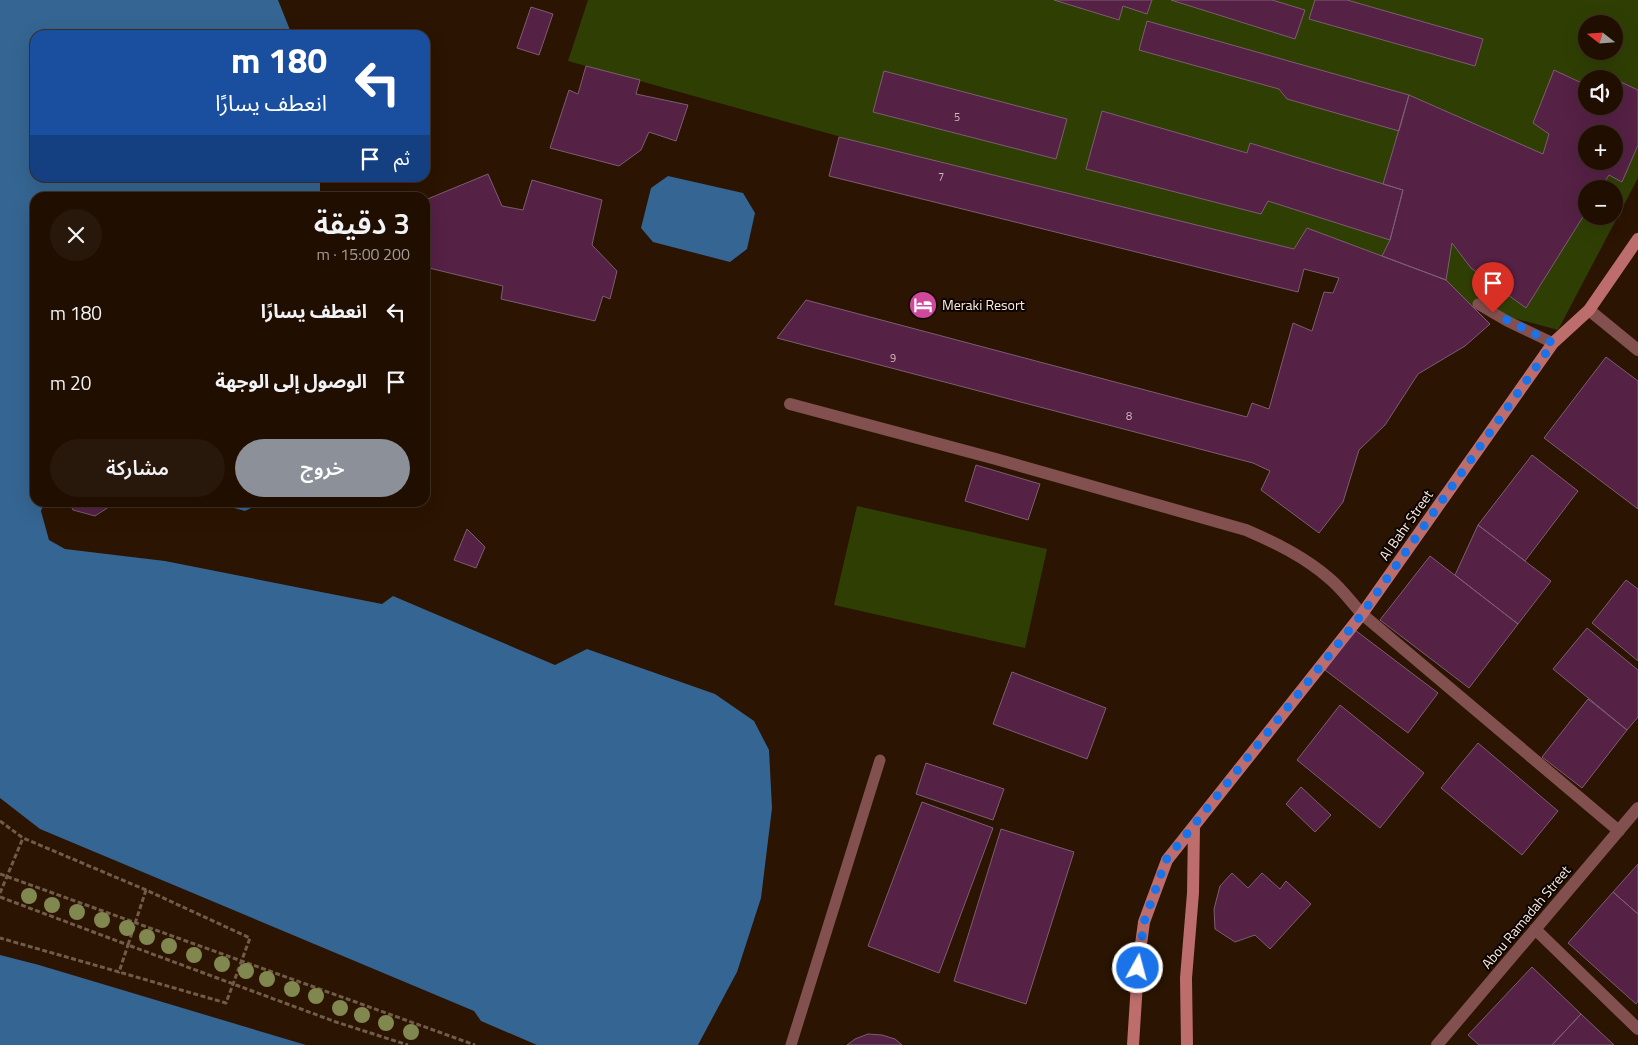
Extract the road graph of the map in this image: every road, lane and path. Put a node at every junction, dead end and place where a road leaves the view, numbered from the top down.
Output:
1 (1638, 239) edge
2 (1478, 304) dead end
3 (1589, 310) junction
4 (1553, 343) junction
5 (1638, 350) edge
6 (790, 404) dead end
7 (1362, 614) junction
8 (880, 760) dead end
9 (1638, 808) edge
10 (0, 821) edge
11 (1194, 826) junction
12 (1619, 831) junction
13 (23, 838) junction
14 (0, 874) edge
15 (7, 877) junction
16 (146, 890) junction
17 (0, 895) edge
18 (136, 922) junction
19 (1535, 929) junction
20 (0, 938) edge
21 (128, 945) junction
22 (240, 960) junction
23 (120, 972) junction
24 (233, 984) junction
25 (1638, 1029) edge
26 (408, 1045) edge
27 (475, 1045) edge
28 (791, 1045) edge
29 (1133, 1045) edge
30 (1187, 1045) edge
31 (1437, 1045) edge

1 - 3 main road, Al Bahr Street
2 - 4 lane
3 - 4 main road, Al Bahr Street
3 - 5 street
4 - 7 main road, Al Bahr Street
6 - 7 street
7 - 11 main road, Al Bahr Street
7 - 12 street
8 - 28 lane
9 - 12 street, Abou Ramadah Street
10 - 13 path
11 - 29 main road, Al Bahr Street
11 - 30 main road
12 - 19 street, Abou Ramadah Street
13 - 15 path
13 - 16 path
14 - 15 path
15 - 17 path
15 - 18 path
16 - 18 path
16 - 22 path
17 - 21 path
18 - 21 path
18 - 22 path
19 - 25 street
19 - 31 street, Abou Ramadah Street
20 - 23 path
21 - 23 path
21 - 24 path
22 - 24 path
22 - 27 path
23 - 24 path
24 - 26 path

